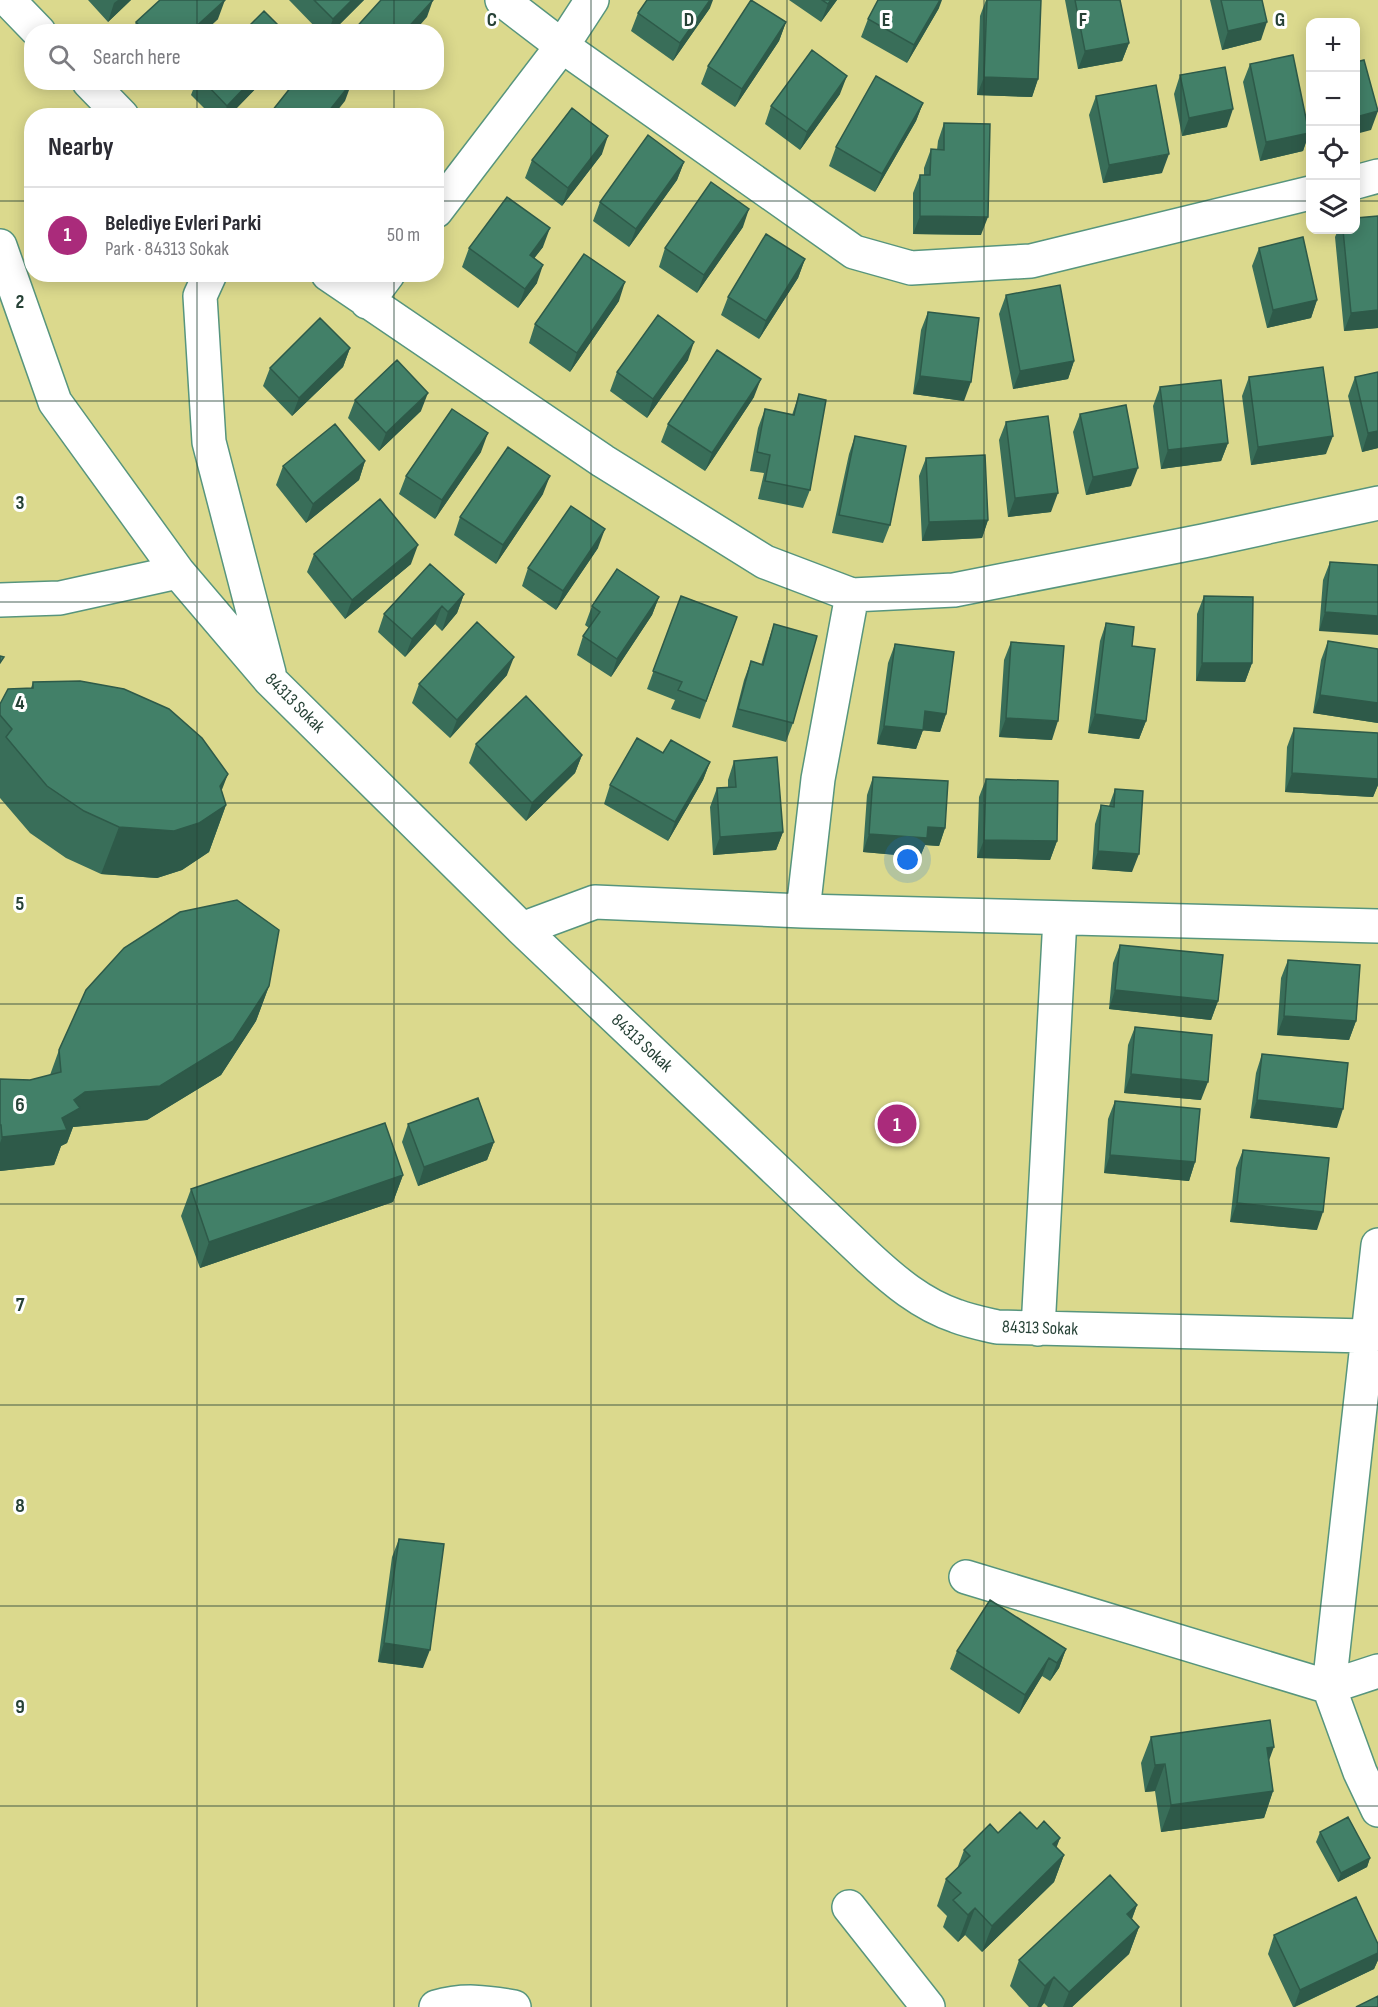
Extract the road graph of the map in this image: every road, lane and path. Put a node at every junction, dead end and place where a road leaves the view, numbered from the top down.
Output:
1 (8, 0) edge
2 (502, 0) edge
3 (592, 0) edge
4 (31, 24) edge
5 (562, 46) junction
6 (97, 90) edge
7 (114, 108) edge
8 (1378, 176) edge
9 (1360, 181) edge
10 (1306, 194) edge
11 (444, 201) edge
12 (0, 246) edge
13 (206, 282) edge
14 (339, 282) edge
15 (382, 282) edge
16 (367, 302) junction
17 (1378, 503) edge
18 (178, 572) junction
19 (852, 595) junction
20 (0, 600) edge
21 (270, 680) junction
22 (804, 911) junction
23 (1060, 918) junction
24 (1378, 926) edge
25 (522, 929) junction
26 (1378, 1245) edge
27 (1038, 1329) junction
28 (1373, 1334) edge
29 (966, 1577) dead end
30 (1378, 1671) edge
31 (1329, 1687) junction
32 (1378, 1810) edge
33 (849, 1907) dead end
34 (436, 2007) edge
35 (514, 2007) edge
36 (928, 2007) edge

1 - 4 street
2 - 5 street
3 - 5 street
5 - 10 street
5 - 11 street
6 - 7 street
8 - 9 street
12 - 18 street, 84313 Sokak
13 - 21 street
14 - 16 street
15 - 16 street
16 - 19 street
17 - 19 street
18 - 20 street
18 - 21 street, 84313 Sokak
19 - 22 street
21 - 25 street, 84313 Sokak
22 - 23 street
22 - 25 street
23 - 24 street
23 - 27 street
25 - 27 street, 84313 Sokak
26 - 28 street
27 - 28 street, 84313 Sokak
28 - 31 street
29 - 31 street
30 - 31 street
31 - 32 street
33 - 36 street
34 - 35 street

